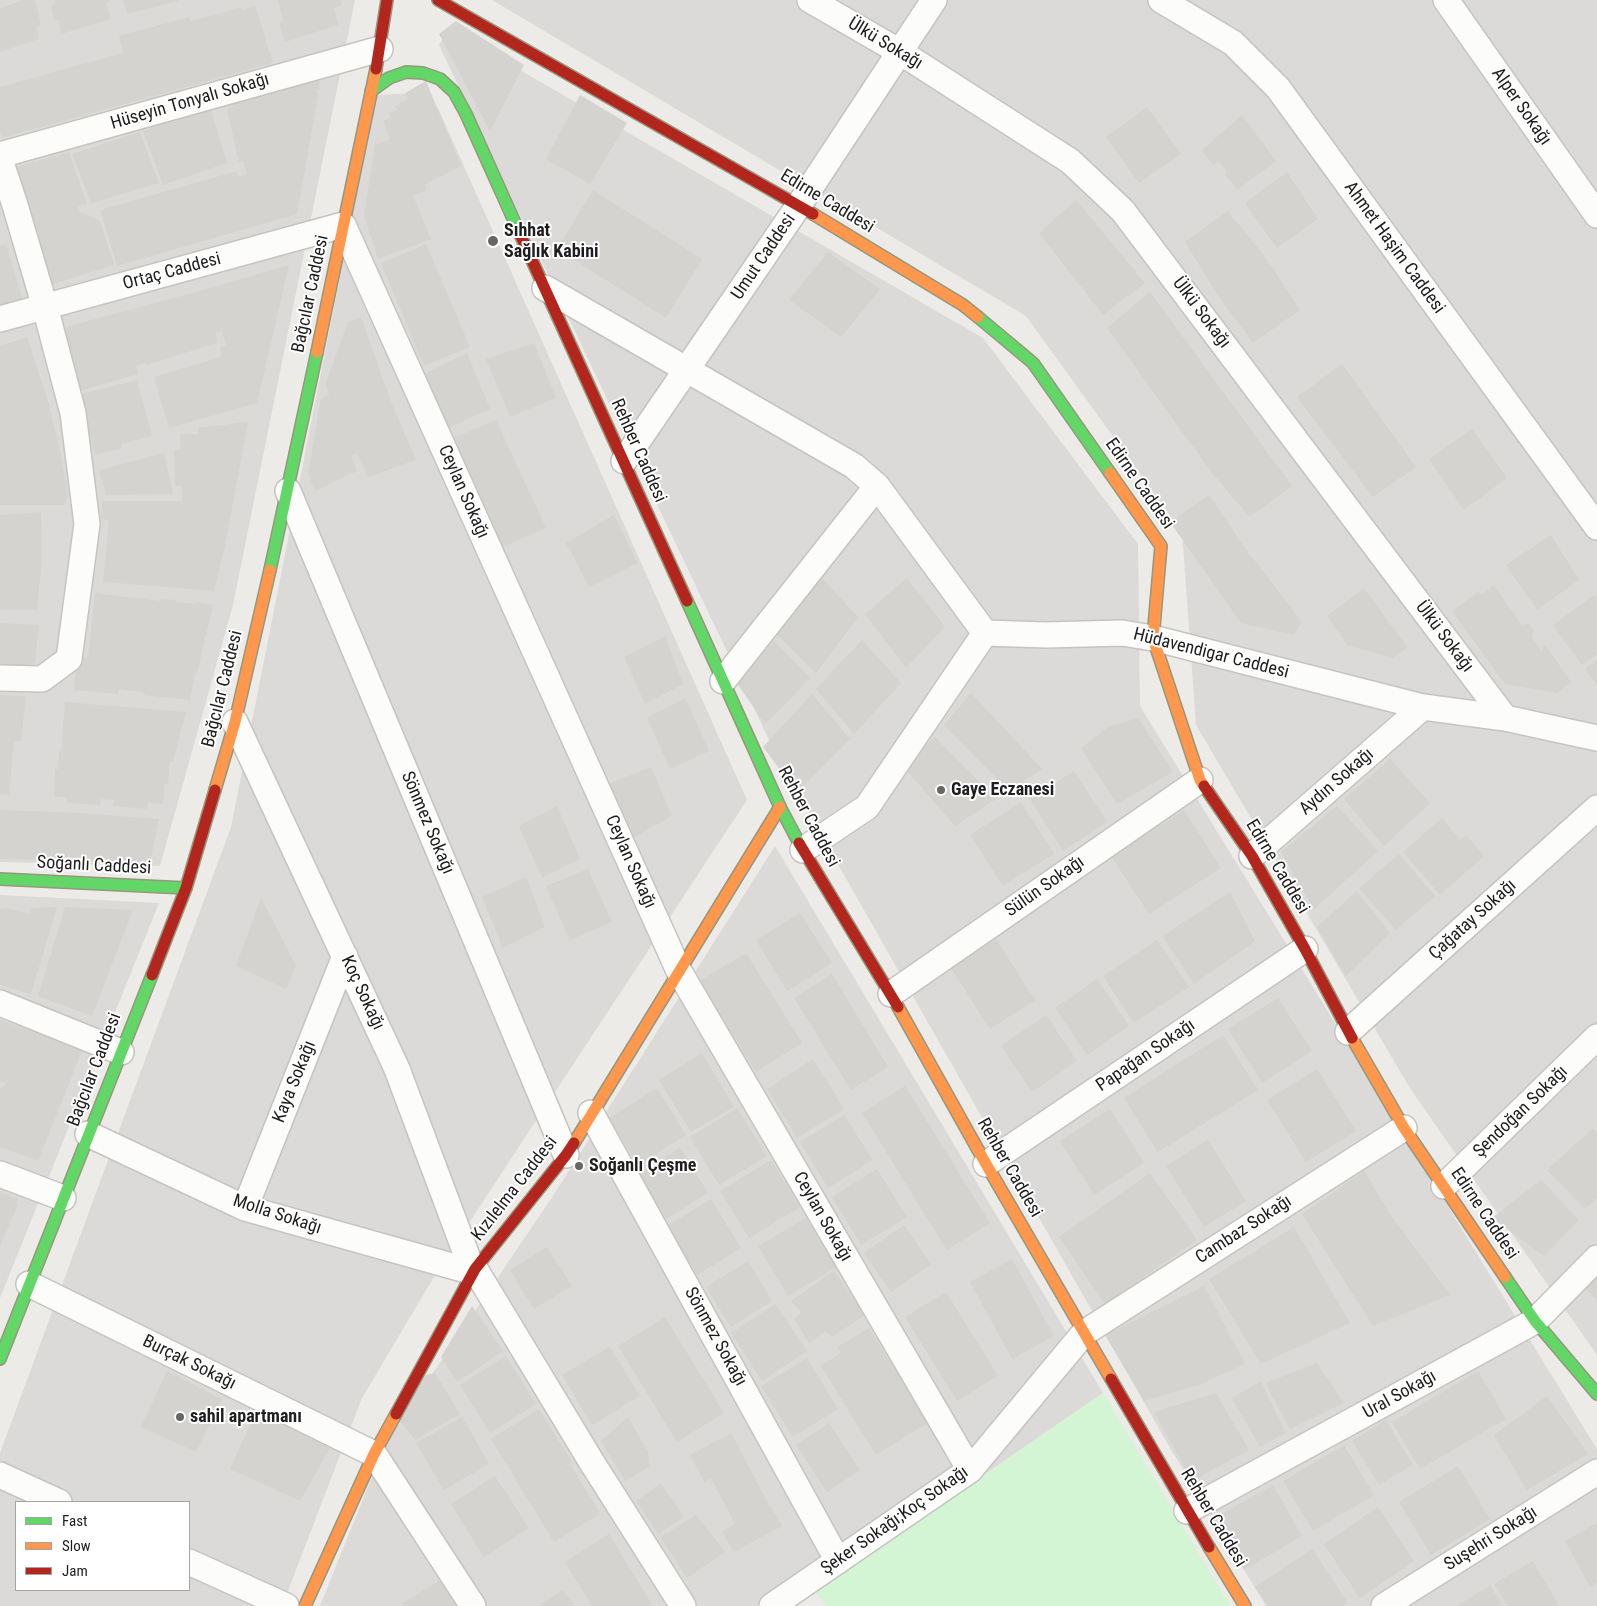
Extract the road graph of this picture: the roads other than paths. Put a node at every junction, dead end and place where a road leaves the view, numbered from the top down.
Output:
1 (388, 0) edge
2 (438, 0) edge
3 (810, 0) edge
4 (934, 0) edge
5 (1161, 0) edge
6 (1446, 0) edge
7 (380, 49) junction
8 (900, 52) junction
9 (371, 91) junction
10 (0, 155) edge
11 (0, 160) edge
12 (799, 205) junction
13 (1597, 214) edge
14 (343, 225) junction
15 (545, 288) junction
16 (45, 307) junction
17 (0, 319) edge
18 (687, 368) junction
19 (624, 462) junction
20 (876, 486) junction
21 (288, 491) junction
22 (1597, 527) edge
23 (985, 633) junction
24 (1153, 638) junction
25 (0, 678) edge
26 (723, 681) junction
27 (1423, 707) junction
28 (1505, 718) junction
29 (235, 722) junction
30 (1597, 738) edge
31 (1200, 780) junction
32 (780, 807) junction
33 (1597, 808) edge
34 (803, 850) junction
35 (1252, 856) junction
36 (0, 879) edge
37 (186, 888) junction
38 (1305, 949) junction
39 (345, 956) junction
40 (679, 971) junction
41 (891, 994) junction
42 (0, 1003) edge
43 (1348, 1032) junction
44 (1597, 1037) edge
45 (121, 1052) junction
46 (592, 1112) junction
47 (1404, 1128) junction
48 (88, 1134) junction
49 (566, 1155) junction
50 (986, 1164) junction
51 (0, 1174) edge
52 (1444, 1186) junction
53 (63, 1198) junction
54 (245, 1208) junction
55 (1597, 1258) edge
56 (474, 1270) junction
57 (29, 1284) junction
58 (1535, 1321) junction
59 (1084, 1333) junction
60 (3, 1344) edge
61 (1597, 1394) edge
62 (374, 1454) junction
63 (970, 1470) junction
64 (1597, 1472) edge
65 (0, 1475) edge
66 (57, 1501) edge
67 (1187, 1511) junction
68 (838, 1561) junction
69 (190, 1562) edge
70 (286, 1606) edge
71 (305, 1606) edge
72 (473, 1606) edge
73 (683, 1606) edge
74 (772, 1606) edge
75 (1245, 1606) edge
76 (1384, 1606) edge

1 - 7 main road, Bağcılar Caddesi
2 - 12 main road, Edirne Caddesi
3 - 8 street, Ülkü Sokağı
4 - 8 street, Umut Caddesi
5 - 22 street, Ahmet Haşim Caddesi
6 - 13 street, Alper Sokağı
7 - 9 main road, Bağcılar Caddesi
7 - 10 street, Hüseyin Tonyalı Sokağı
8 - 12 street, Umut Caddesi
8 - 28 street, Ülkü Sokağı
9 - 14 main road, Bağcılar Caddesi
9 - 15 main road, Rehber Caddesi
11 - 16 street
12 - 18 street, Umut Caddesi
12 - 24 main road, Edirne Caddesi
14 - 16 street, Ortaç Caddesi
14 - 21 main road, Bağcılar Caddesi
14 - 40 street, Ceylan Sokağı
15 - 18 street
15 - 19 main road, Rehber Caddesi
16 - 17 street, Ortaç Caddesi
16 - 25 street
18 - 19 street, Umut Caddesi
18 - 20 street
19 - 26 main road, Rehber Caddesi
20 - 23 street
20 - 26 street
21 - 29 main road, Bağcılar Caddesi
21 - 49 street, Sönmez Sokağı
23 - 24 street, Hüdavendigar Caddesi
23 - 34 street
24 - 27 street, Hüdavendigar Caddesi
24 - 31 main road, Edirne Caddesi
26 - 32 main road, Rehber Caddesi
27 - 28 street, Hüdavendigar Caddesi
27 - 35 street, Aydın Sokağı
28 - 30 street, Hüdavendigar Caddesi
29 - 37 main road, Bağcılar Caddesi
29 - 39 street, Koç Sokağı
31 - 35 main road, Edirne Caddesi
31 - 41 street, Sülün Sokağı
32 - 34 main road, Rehber Caddesi
32 - 40 main road, Kızılelma Caddesi
33 - 43 street, Çağatay Sokağı
34 - 41 main road, Rehber Caddesi
35 - 38 main road, Edirne Caddesi
36 - 37 main road, Soğanlı Caddesi
37 - 45 main road, Bağcılar Caddesi
38 - 43 main road, Edirne Caddesi
38 - 50 street, Papağan Sokağı
39 - 54 street, Kaya Sokağı
39 - 56 street, Koç Sokağı
40 - 46 main road, Kızılelma Caddesi
40 - 63 street, Ceylan Sokağı
41 - 50 main road, Rehber Caddesi
42 - 45 street
43 - 47 main road, Edirne Caddesi
44 - 52 street, Şendoğan Sokağı
45 - 48 main road, Bağcılar Caddesi
46 - 49 main road, Kızılelma Caddesi
46 - 68 street, Sönmez Sokağı
47 - 52 main road, Edirne Caddesi
47 - 59 street, Cambaz Sokağı
48 - 53 main road, Bağcılar Caddesi
48 - 54 street, Molla Sokağı
49 - 56 main road, Kızılelma Caddesi
50 - 59 main road, Rehber Caddesi
51 - 53 street
52 - 58 main road, Edirne Caddesi
53 - 57 main road, Bağcılar Caddesi
54 - 56 street, Molla Sokağı
55 - 58 street, Ural Sokağı
56 - 62 main road, Kızılelma Caddesi
56 - 73 street
57 - 60 main road, Bağcılar Caddesi
57 - 62 street, Burçak Sokağı
58 - 61 main road, Edirne Caddesi
58 - 67 street, Ural Sokağı
59 - 63 street, Şeker Sokağı;Koç Sokağı
59 - 67 main road, Rehber Caddesi
62 - 71 main road, Kızılelma Caddesi
62 - 72 street
63 - 68 street, Şeker Sokağı;Koç Sokağı
64 - 76 street, Suşehri Sokağı
65 - 66 street
67 - 75 main road, Rehber Caddesi
68 - 74 street, Şeker Sokağı;Koç Sokağı
69 - 70 street

